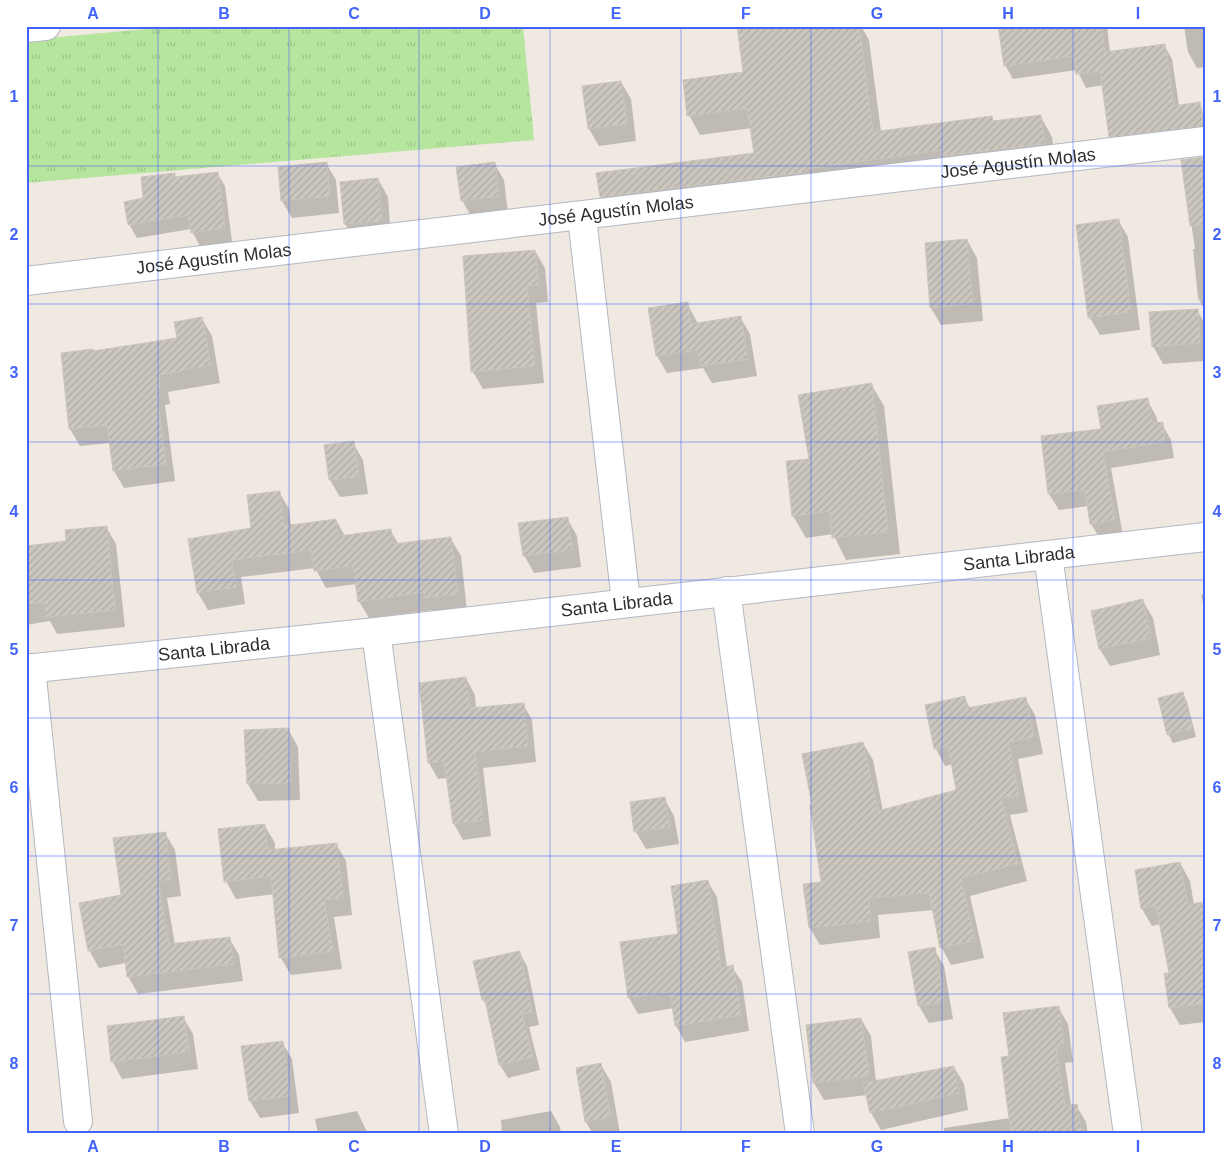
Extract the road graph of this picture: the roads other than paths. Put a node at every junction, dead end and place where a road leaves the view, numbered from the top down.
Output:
1 (46, 26) edge
2 (26, 28) edge
3 (1205, 141) edge
4 (582, 216) junction
5 (26, 281) edge
6 (1205, 537) edge
7 (1048, 555) junction
8 (726, 590) junction
9 (626, 602) junction
10 (376, 632) junction
11 (29, 669) edge
12 (78, 1122) dead end
13 (444, 1134) edge
14 (800, 1134) edge
15 (1128, 1134) edge

1 - 2 street
3 - 4 street, José Agustín Molas
4 - 5 street, José Agustín Molas
4 - 9 street
6 - 7 street, Santa Librada
7 - 8 street, Santa Librada
7 - 15 street
8 - 9 street, Santa Librada
8 - 14 street
9 - 10 street, Santa Librada
10 - 11 street, Santa Librada
10 - 13 street
11 - 12 street

